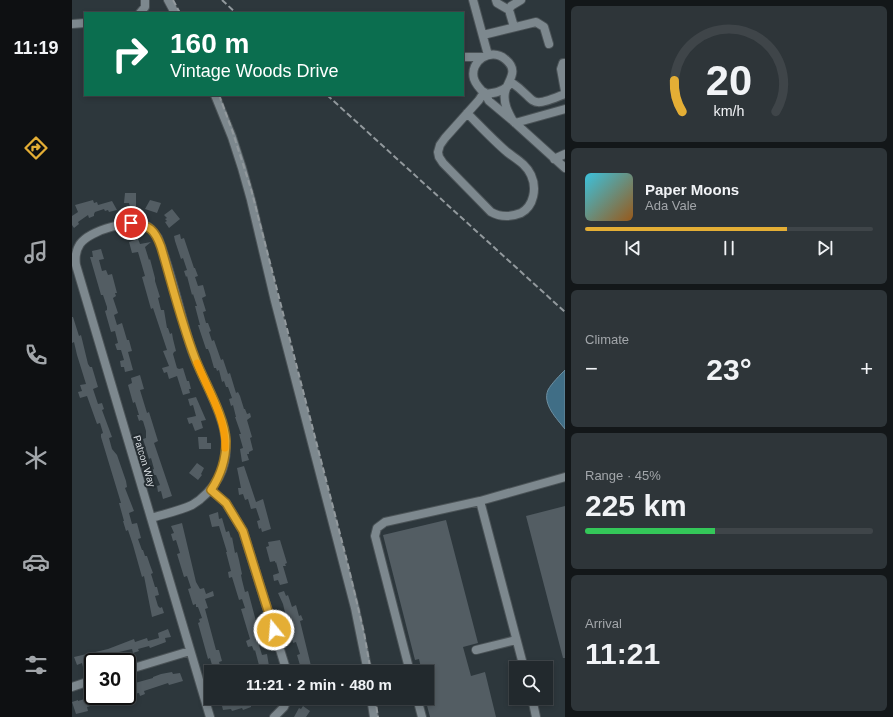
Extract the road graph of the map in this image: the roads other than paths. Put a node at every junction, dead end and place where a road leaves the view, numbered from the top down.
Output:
1 (145, 0) edge
2 (168, 0) edge
3 (473, 0) edge
4 (496, 0) edge
5 (521, 0) edge
6 (509, 10) junction
7 (141, 12) edge
8 (174, 12) edge
9 (72, 24) edge
10 (84, 24) edge
11 (514, 27) junction
12 (483, 35) junction
13 (549, 44) dead end
14 (485, 56) junction
15 (464, 57) edge
16 (565, 63) edge
17 (509, 84) junction
18 (565, 92) edge
19 (484, 93) junction
20 (215, 96) edge
21 (565, 109) edge
22 (467, 113) junction
23 (514, 122) junction
24 (565, 154) edge
25 (554, 159) junction
26 (565, 168) edge
27 (565, 477) edge
28 (211, 490) junction
29 (480, 501) junction
30 (151, 518) junction
31 (516, 640) junction
32 (476, 650) dead end
33 (190, 651) junction
34 (522, 661) edge
35 (285, 665) edge
36 (367, 665) edge
37 (408, 665) edge
38 (136, 667) edge
39 (84, 683) edge
40 (72, 687) edge
41 (285, 705) edge
42 (373, 705) edge
43 (419, 705) edge
44 (533, 705) edge
45 (210, 717) edge
46 (274, 717) edge
47 (374, 717) edge
48 (422, 717) edge
49 (536, 717) edge

1 - 7 street
2 - 8 street
3 - 12 street
4 - 6 street
5 - 6 street
6 - 11 street
9 - 10 street
11 - 12 street
11 - 13 street
12 - 14 street
14 - 15 street
14 - 17 street
14 - 19 street
16 - 18 street
17 - 18 street
17 - 19 street
17 - 23 street
19 - 22 street
19 - 23 street
20 - 36 street
21 - 23 street
22 - 22 street
23 - 25 street
24 - 25 street
25 - 26 street
27 - 29 street
28 - 30 street
28 - 30 street, Patcon Way
28 - 35 street
29 - 31 street
29 - 37 street
30 - 33 street, Patcon Way
31 - 32 street
31 - 34 street
33 - 38 street
33 - 45 street, Patcon Way
39 - 40 street
41 - 46 street
42 - 47 street
43 - 48 street
44 - 49 street

